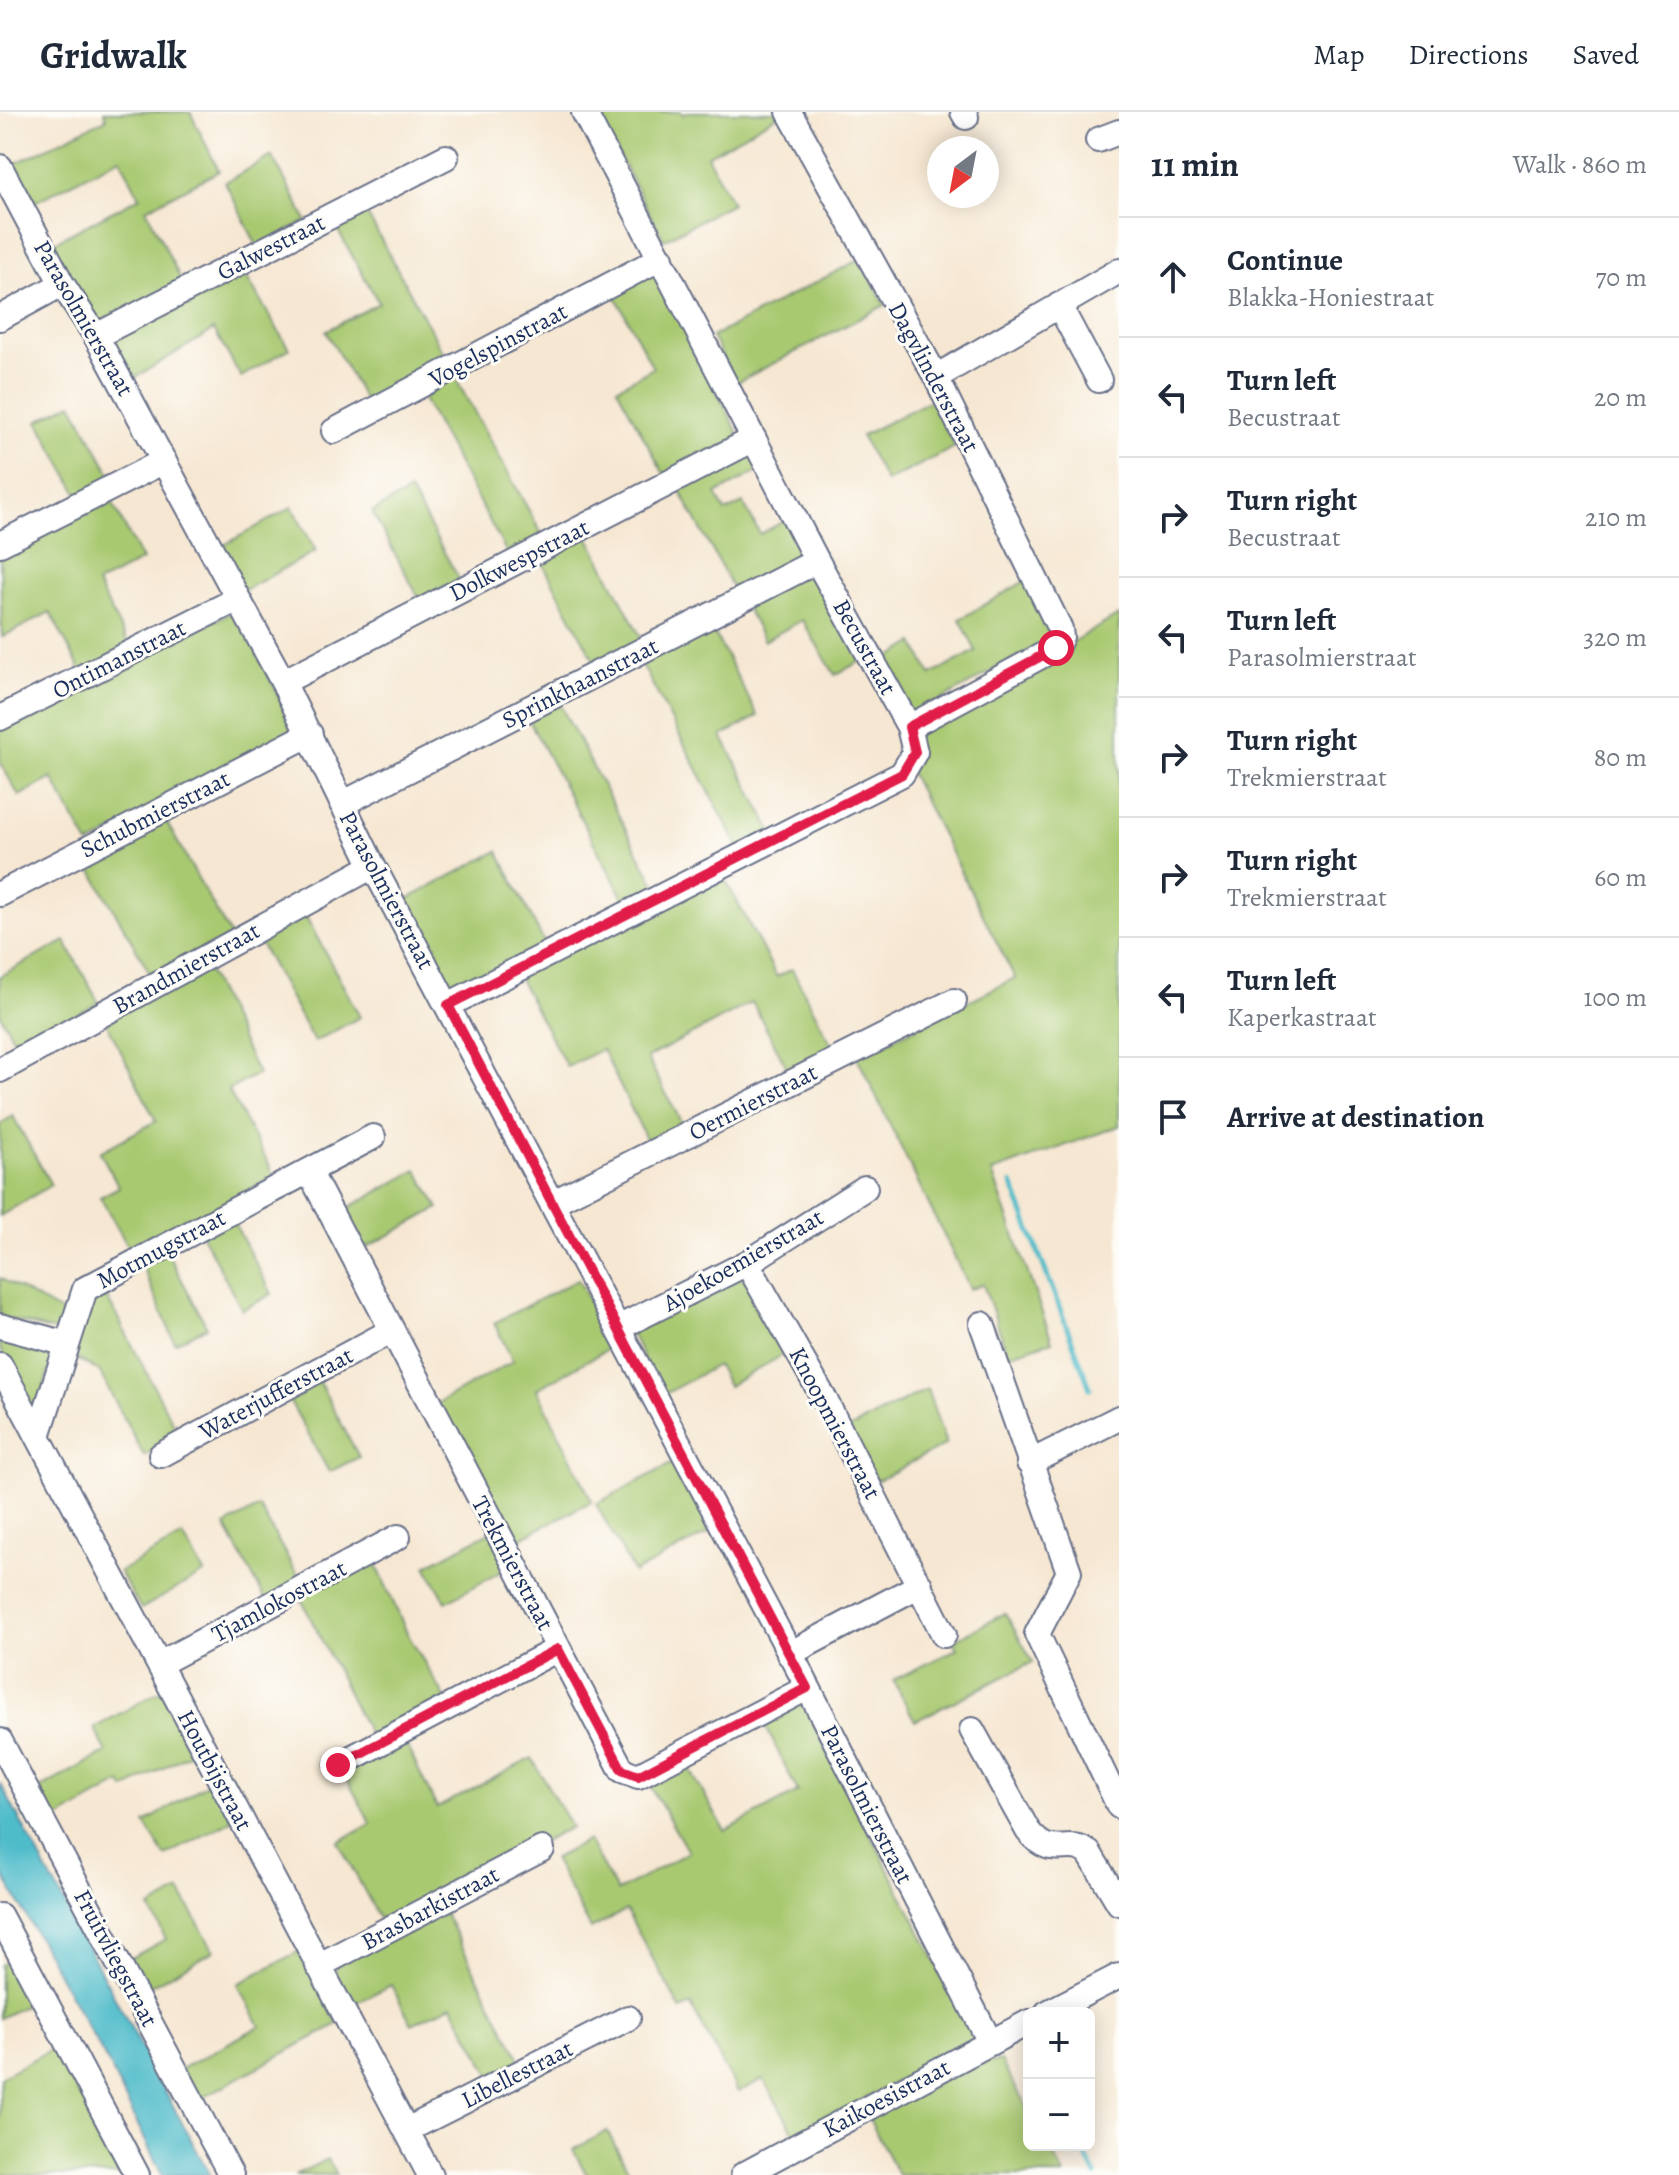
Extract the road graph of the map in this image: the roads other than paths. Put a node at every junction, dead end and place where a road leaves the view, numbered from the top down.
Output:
1 (584, 112) edge
2 (789, 112) edge
3 (446, 157) dead end
4 (0, 167) edge
5 (661, 258) junction
6 (1119, 271) edge
7 (62, 284) junction
8 (1059, 305) junction
9 (0, 318) edge
10 (96, 336) junction
11 (936, 377) junction
12 (1099, 380) dead end
13 (334, 431) dead end
14 (754, 439) junction
15 (164, 461) junction
16 (0, 544) edge
17 (817, 561) junction
18 (238, 599) junction
19 (283, 682) junction
20 (0, 718) edge
21 (909, 727) junction
22 (310, 734) junction
23 (342, 804) junction
24 (373, 866) junction
25 (0, 894) edge
26 (954, 1001) dead end
27 (448, 1005) junction
28 (0, 1070) edge
29 (373, 1137) dead end
30 (309, 1171) junction
31 (865, 1188) dead end
32 (552, 1203) junction
33 (747, 1263) junction
34 (982, 1324) dead end
35 (0, 1326) edge
36 (618, 1328) junction
37 (391, 1331) junction
38 (67, 1344) junction
39 (0, 1365) edge
40 (1119, 1418) edge
41 (38, 1436) junction
42 (161, 1455) dead end
43 (1029, 1463) junction
44 (398, 1537) dead end
45 (920, 1585) junction
46 (944, 1635) dead end
47 (558, 1649) junction
48 (789, 1654) junction
49 (159, 1664) junction
50 (807, 1688) junction
51 (972, 1730) dead end
52 (0, 1741) edge
53 (338, 1765) dead end
54 (1119, 1806) edge
55 (542, 1849) dead end
56 (1119, 1903) edge
57 (0, 1916) edge
58 (318, 1966) junction
59 (1119, 1976) edge
60 (1059, 2007) edge
61 (628, 2018) dead end
62 (1023, 2025) edge
63 (990, 2042) junction
64 (407, 2130) junction
65 (137, 2175) edge
66 (231, 2175) edge
67 (430, 2175) edge
68 (743, 2175) edge

1 - 5 street, Becustraat
2 - 11 street, Dagvlinderstraat
3 - 10 street, Galwestraat
4 - 7 street, Parasolmierstraat
5 - 13 street, Vogelspinstraat
5 - 14 street, Becustraat
6 - 8 street
7 - 9 street
7 - 10 street, Parasolmierstraat
8 - 11 street
8 - 12 street
10 - 15 street, Parasolmierstraat
11 - 21 street, Dagvlinderstraat
14 - 17 street, Becustraat
14 - 19 street, Dolkwespstraat
15 - 16 street
15 - 18 street, Parasolmierstraat
17 - 21 street, Becustraat
17 - 23 street, Sprinkhaanstraat
18 - 19 street, Parasolmierstraat
18 - 20 street, Ontimanstraat
19 - 22 street, Parasolmierstraat
21 - 27 street
22 - 23 street, Parasolmierstraat
22 - 25 street, Schubmierstraat
23 - 24 street, Parasolmierstraat
24 - 27 street, Parasolmierstraat
24 - 28 street, Brandmierstraat
26 - 32 street, Oermierstraat
27 - 32 street, Parasolmierstraat
29 - 30 street, Motmugstraat
30 - 37 street, Trekmierstraat
30 - 38 street, Motmugstraat
31 - 33 street, Ajoekoemierstraat
32 - 36 street, Parasolmierstraat
33 - 36 street, Ajoekoemierstraat
33 - 45 street, Knoopmierstraat
34 - 43 street
35 - 38 street
36 - 48 street, Parasolmierstraat
37 - 42 street, Waterjufferstraat
37 - 47 street, Trekmierstraat
38 - 41 street, Motmugstraat
39 - 41 street, Houtbijstraat
40 - 43 street
41 - 49 street, Houtbijstraat
43 - 54 street
44 - 49 street, Tjamlokostraat
45 - 46 street, Knoopmierstraat
45 - 48 street
47 - 50 street, Trekmierstraat
47 - 53 street
48 - 50 street, Parasolmierstraat
49 - 58 street, Houtbijstraat
50 - 63 street, Parasolmierstraat
51 - 56 street
52 - 66 street, Fruitvliegstraat
55 - 58 street, Brasbarkistraat
57 - 65 street
58 - 64 street, Houtbijstraat
59 - 60 street
61 - 64 street, Libellestraat
62 - 63 street, Kaikoesistraat
63 - 68 street, Kaikoesistraat
64 - 67 street, Houtbijstraat

